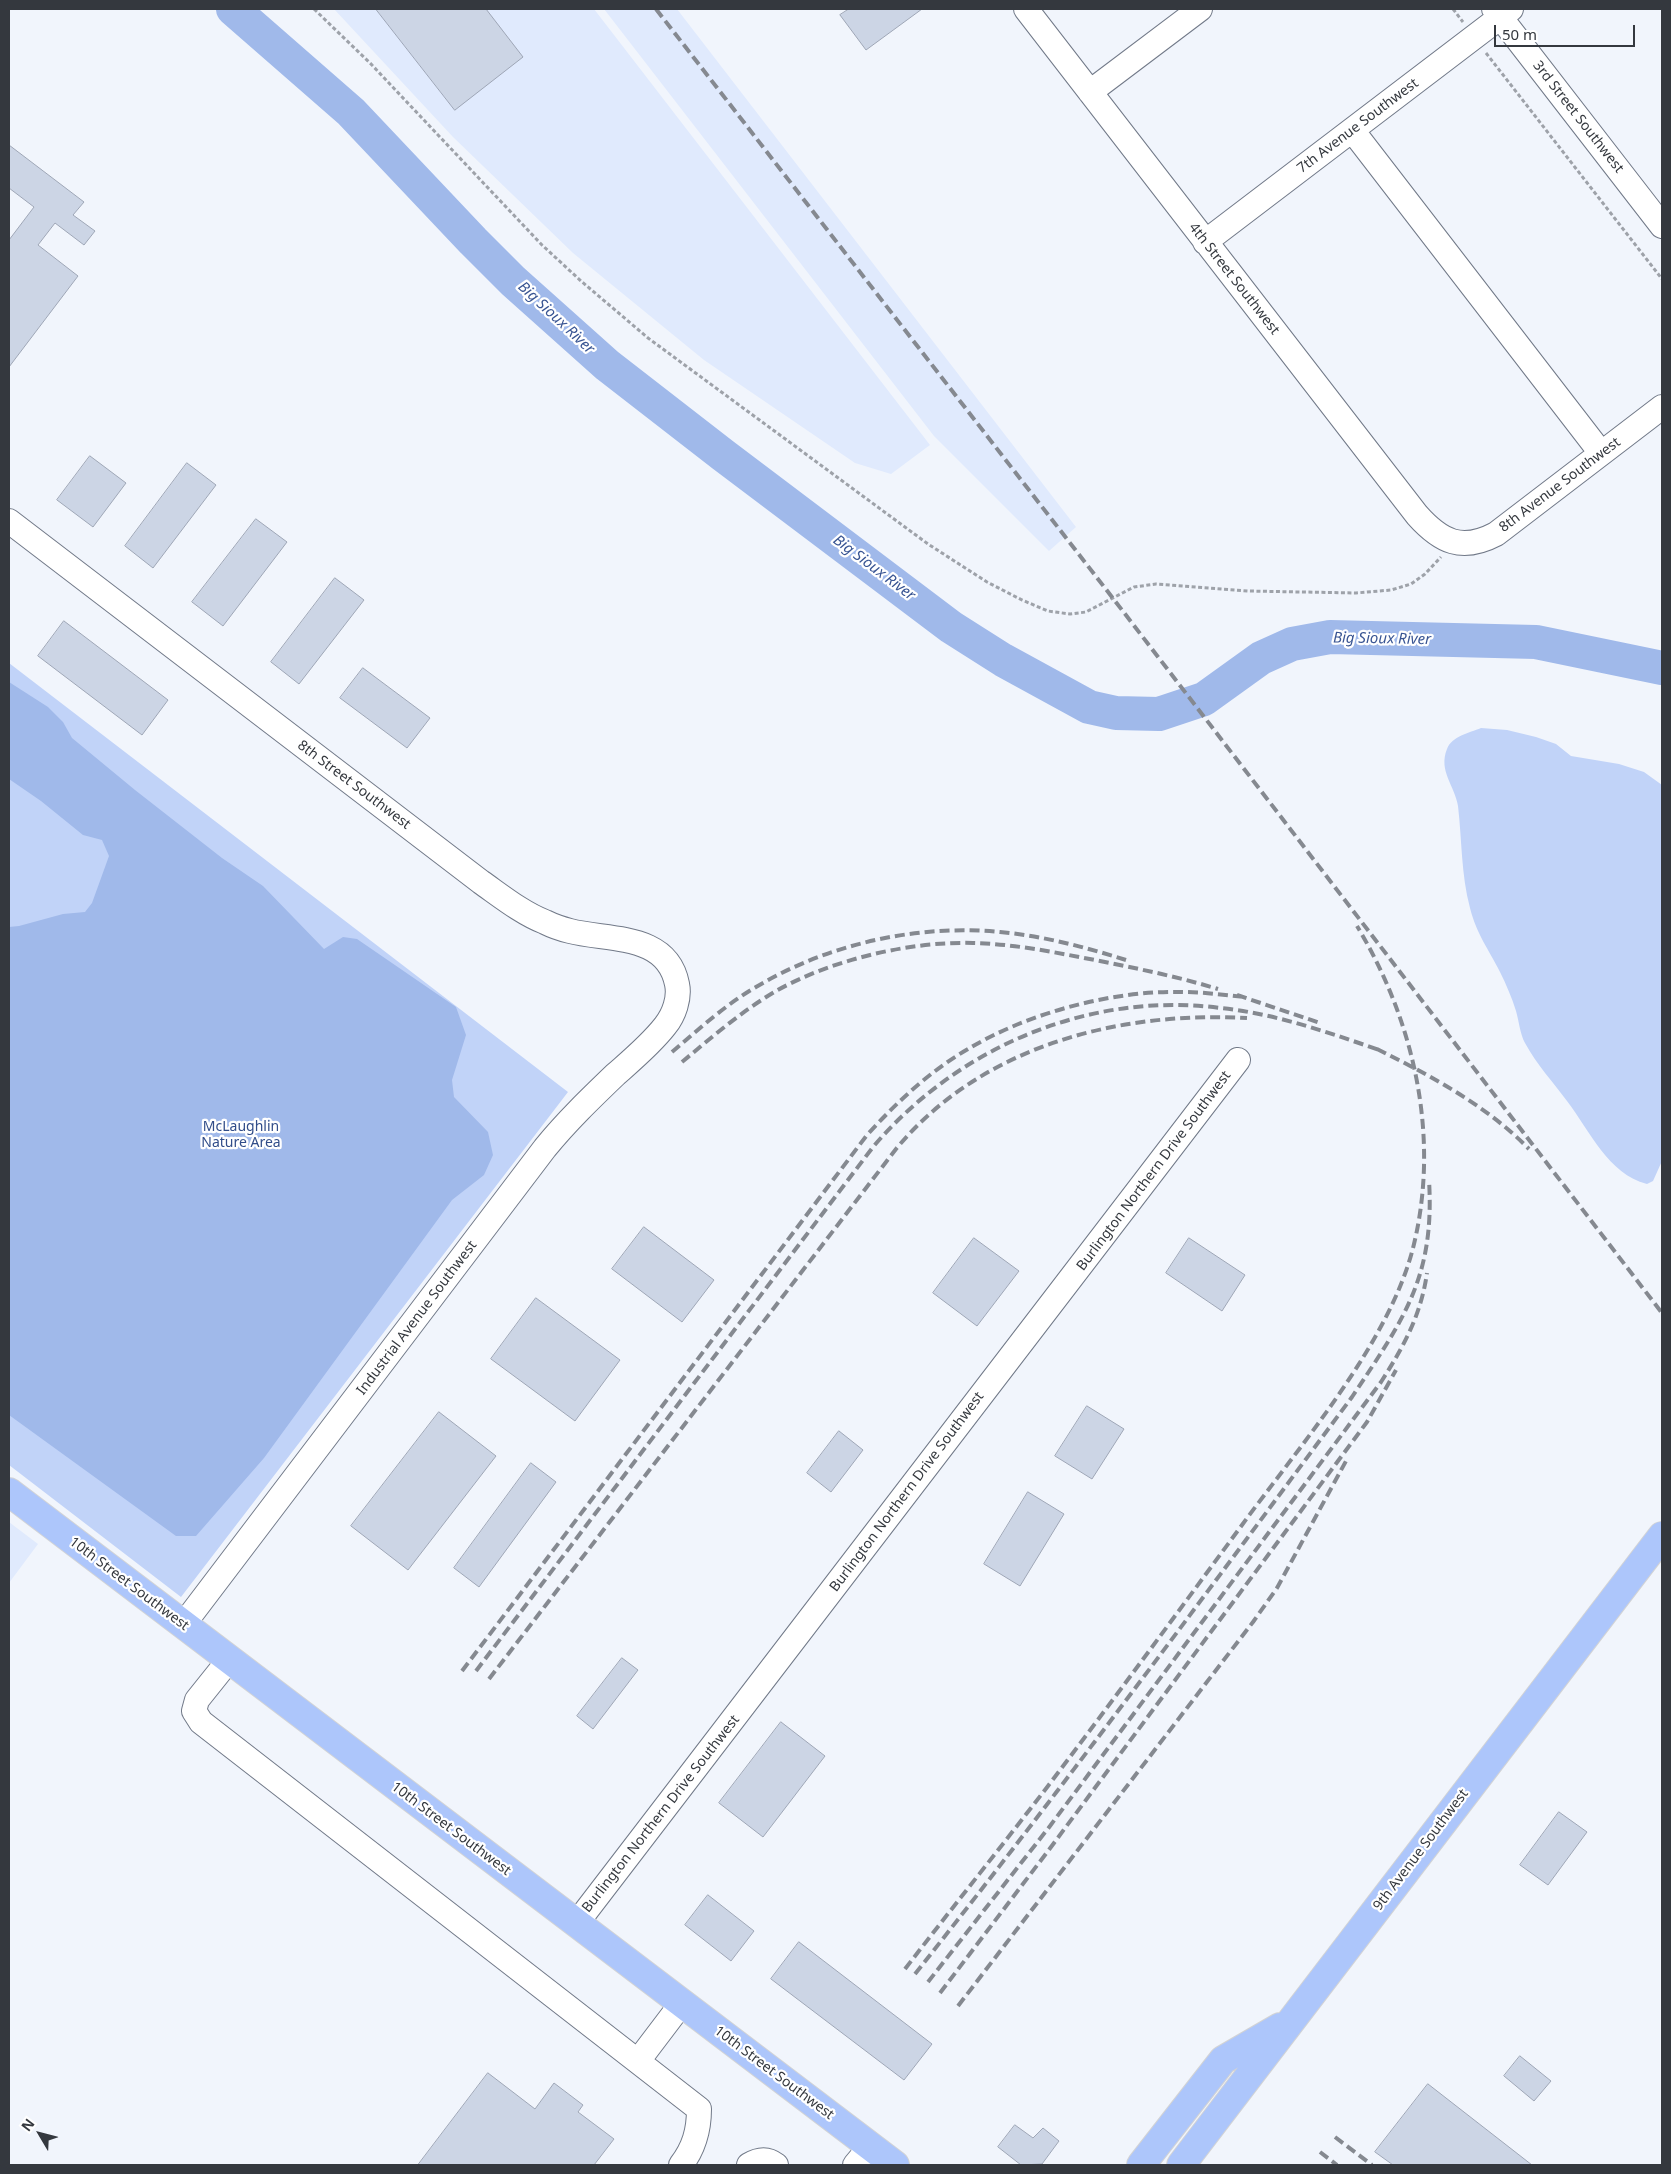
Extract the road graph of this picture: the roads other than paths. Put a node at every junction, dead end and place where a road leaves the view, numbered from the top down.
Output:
1 (1026, 9) edge
2 (1200, 9) edge
3 (1502, 11) edge
4 (1090, 92) junction
5 (1352, 130) junction
6 (1662, 226) edge
7 (1205, 242) junction
8 (1662, 407) edge
9 (1601, 453) junction
10 (9, 520) edge
11 (1450, 541) joint
12 (666, 1025) joint
13 (1238, 1060) dead end
14 (9, 1492) edge
15 (1662, 1536) edge
16 (183, 1624) junction
17 (229, 1660) junction
18 (576, 1924) junction
19 (682, 2003) junction
20 (1290, 2021) junction
21 (638, 2061) junction
22 (862, 2156) edge
23 (681, 2165) edge
24 (749, 2165) edge
25 (776, 2165) edge
26 (894, 2165) edge
27 (1141, 2165) edge
28 (1181, 2165) edge

1 - 4 street, 4th Street Southwest
2 - 4 street
3 - 5 street, 7th Avenue Southwest
3 - 6 street, 3rd Street Southwest
4 - 7 street, 4th Street Southwest
5 - 7 street, 7th Avenue Southwest
5 - 9 street
7 - 11 street, 4th Street Southwest
8 - 9 street, 8th Avenue Southwest
9 - 11 street, 8th Avenue Southwest
10 - 12 street, 8th Street Southwest
12 - 16 street, Industrial Avenue Southwest
13 - 18 street, Burlington Northern Drive Southwest
14 - 16 main road, 10th Street Southwest
15 - 20 main road, 9th Avenue Southwest
16 - 17 main road, 10th Street Southwest
17 - 18 main road, 10th Street Southwest
17 - 21 street
18 - 19 main road, 10th Street Southwest
19 - 21 street
19 - 22 main road, 10th Street Southwest
20 - 27 main road
20 - 28 main road, 9th Avenue Southwest
21 - 23 street
22 - 26 main road, 10th Street Southwest
24 - 25 street

